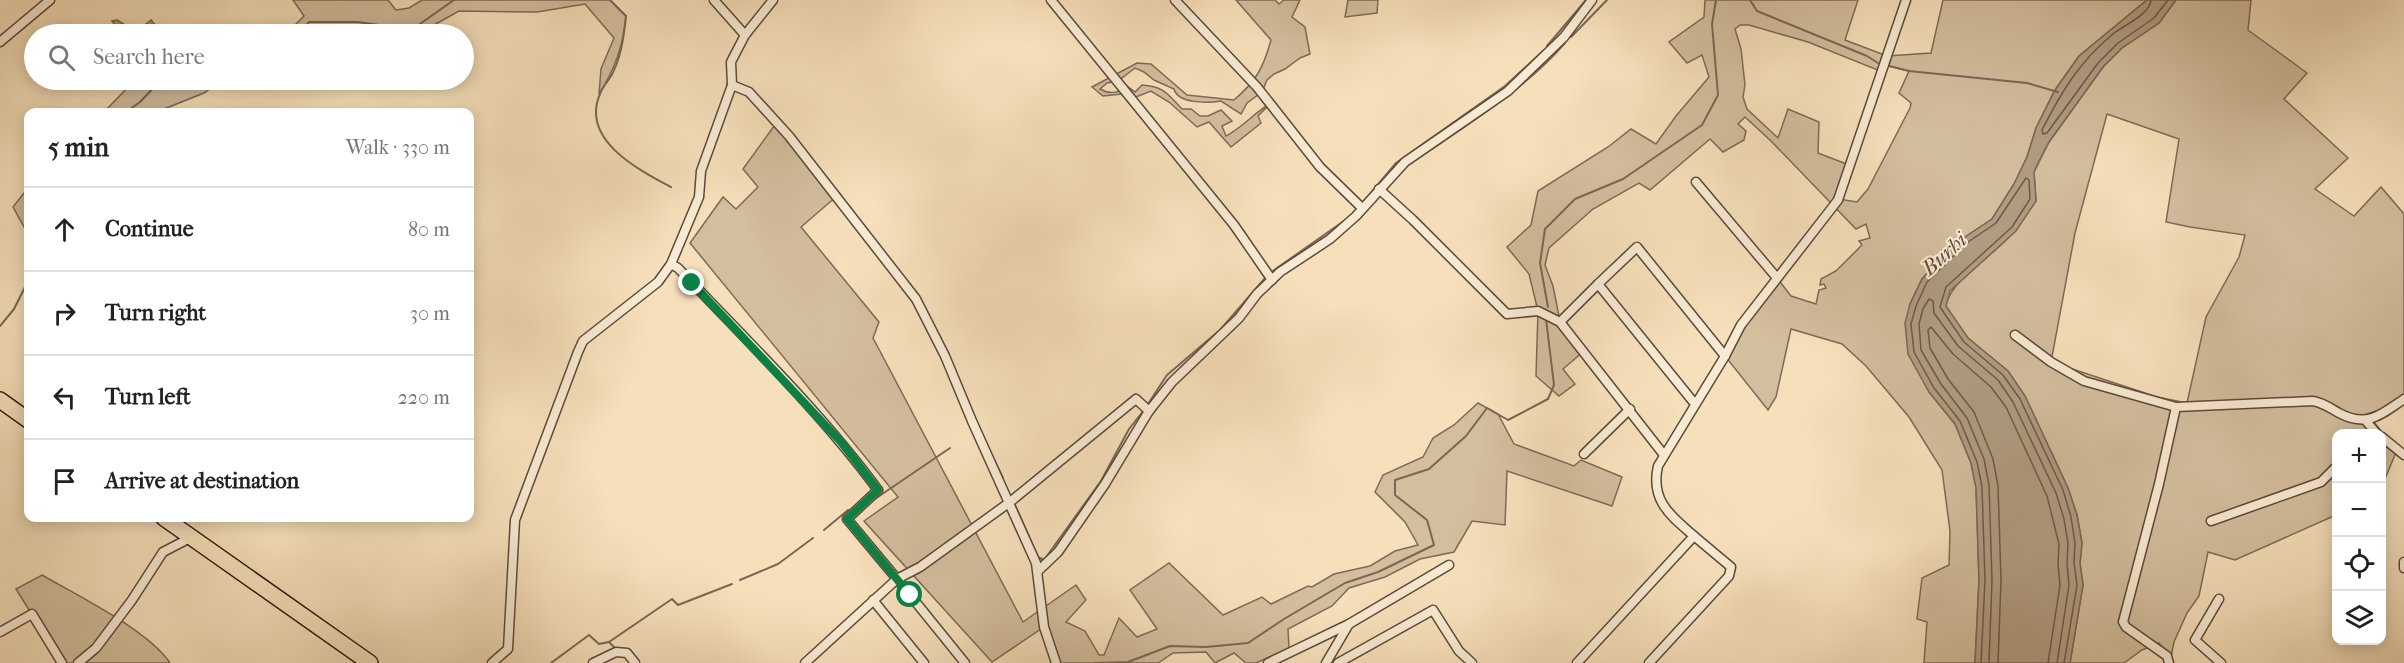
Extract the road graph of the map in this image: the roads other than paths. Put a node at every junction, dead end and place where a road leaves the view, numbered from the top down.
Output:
1 (50, 0) edge
2 (714, 0) edge
3 (773, 0) edge
4 (1051, 0) edge
5 (1175, 0) edge
6 (1592, 0) edge
7 (1906, 0) edge
8 (745, 35) junction
9 (0, 42) edge
10 (732, 85) junction
11 (1696, 182) dead end
12 (1379, 189) junction
13 (1362, 208) junction
14 (671, 264) junction
15 (1777, 278) junction
16 (1272, 280) junction
17 (1598, 284) junction
18 (1560, 322) junction
19 (2015, 335) dead end
20 (1725, 356) junction
21 (2404, 399) edge
22 (0, 400) edge
23 (1695, 404) junction
24 (2176, 407) junction
25 (1630, 409) junction
26 (1149, 411) junction
27 (24, 417) edge
28 (2366, 421) junction
29 (2371, 429) edge
30 (2386, 440) edge
31 (1584, 454) dead end
32 (1664, 455) junction
33 (2404, 456) edge
34 (2332, 472) edge
35 (1010, 502) junction
36 (2211, 521) dead end
37 (170, 522) edge
38 (1694, 536) junction
39 (192, 537) junction
40 (2404, 562) edge
41 (1449, 565) dead end
42 (2404, 568) edge
43 (1038, 571) junction
44 (897, 579) junction
45 (2219, 599) dead end
46 (873, 600) junction
47 (1349, 624) junction
48 (0, 632) edge
49 (1054, 662) edge
50 (62, 663) edge
51 (78, 663) edge
52 (370, 663) edge
53 (492, 663) edge
54 (593, 663) edge
55 (635, 663) edge
56 (805, 663) edge
57 (924, 663) edge
58 (965, 663) edge
59 (1268, 663) edge
60 (1326, 663) edge
61 (1338, 663) edge
62 (1472, 663) edge
63 (1577, 663) edge
64 (1649, 663) edge
65 (2169, 663) edge
66 (2222, 663) edge

1 - 9 street
2 - 8 street
3 - 8 street
4 - 16 street
5 - 13 street
6 - 12 street
7 - 15 street
8 - 10 street
10 - 14 street
10 - 35 street
11 - 15 street
12 - 13 street
12 - 18 street
13 - 16 street
14 - 44 street
14 - 53 street
15 - 20 street
16 - 26 street
17 - 18 street
17 - 20 street
17 - 23 street
18 - 25 street
19 - 24 street
20 - 23 street
21 - 28 street
22 - 27 highway
23 - 32 street
24 - 28 street
24 - 65 street
25 - 31 street
25 - 32 street
26 - 35 street
26 - 43 street
28 - 29 street
30 - 33 street
32 - 38 street
34 - 36 street
35 - 43 street
35 - 44 street
37 - 39 highway
38 - 63 street
38 - 64 street
39 - 51 street
39 - 52 highway
40 - 42 street
41 - 47 street
43 - 49 street
44 - 46 street
44 - 58 street
45 - 66 street
46 - 56 street
46 - 57 street
47 - 59 street
47 - 60 street
48 - 50 street
54 - 55 street
61 - 62 street

